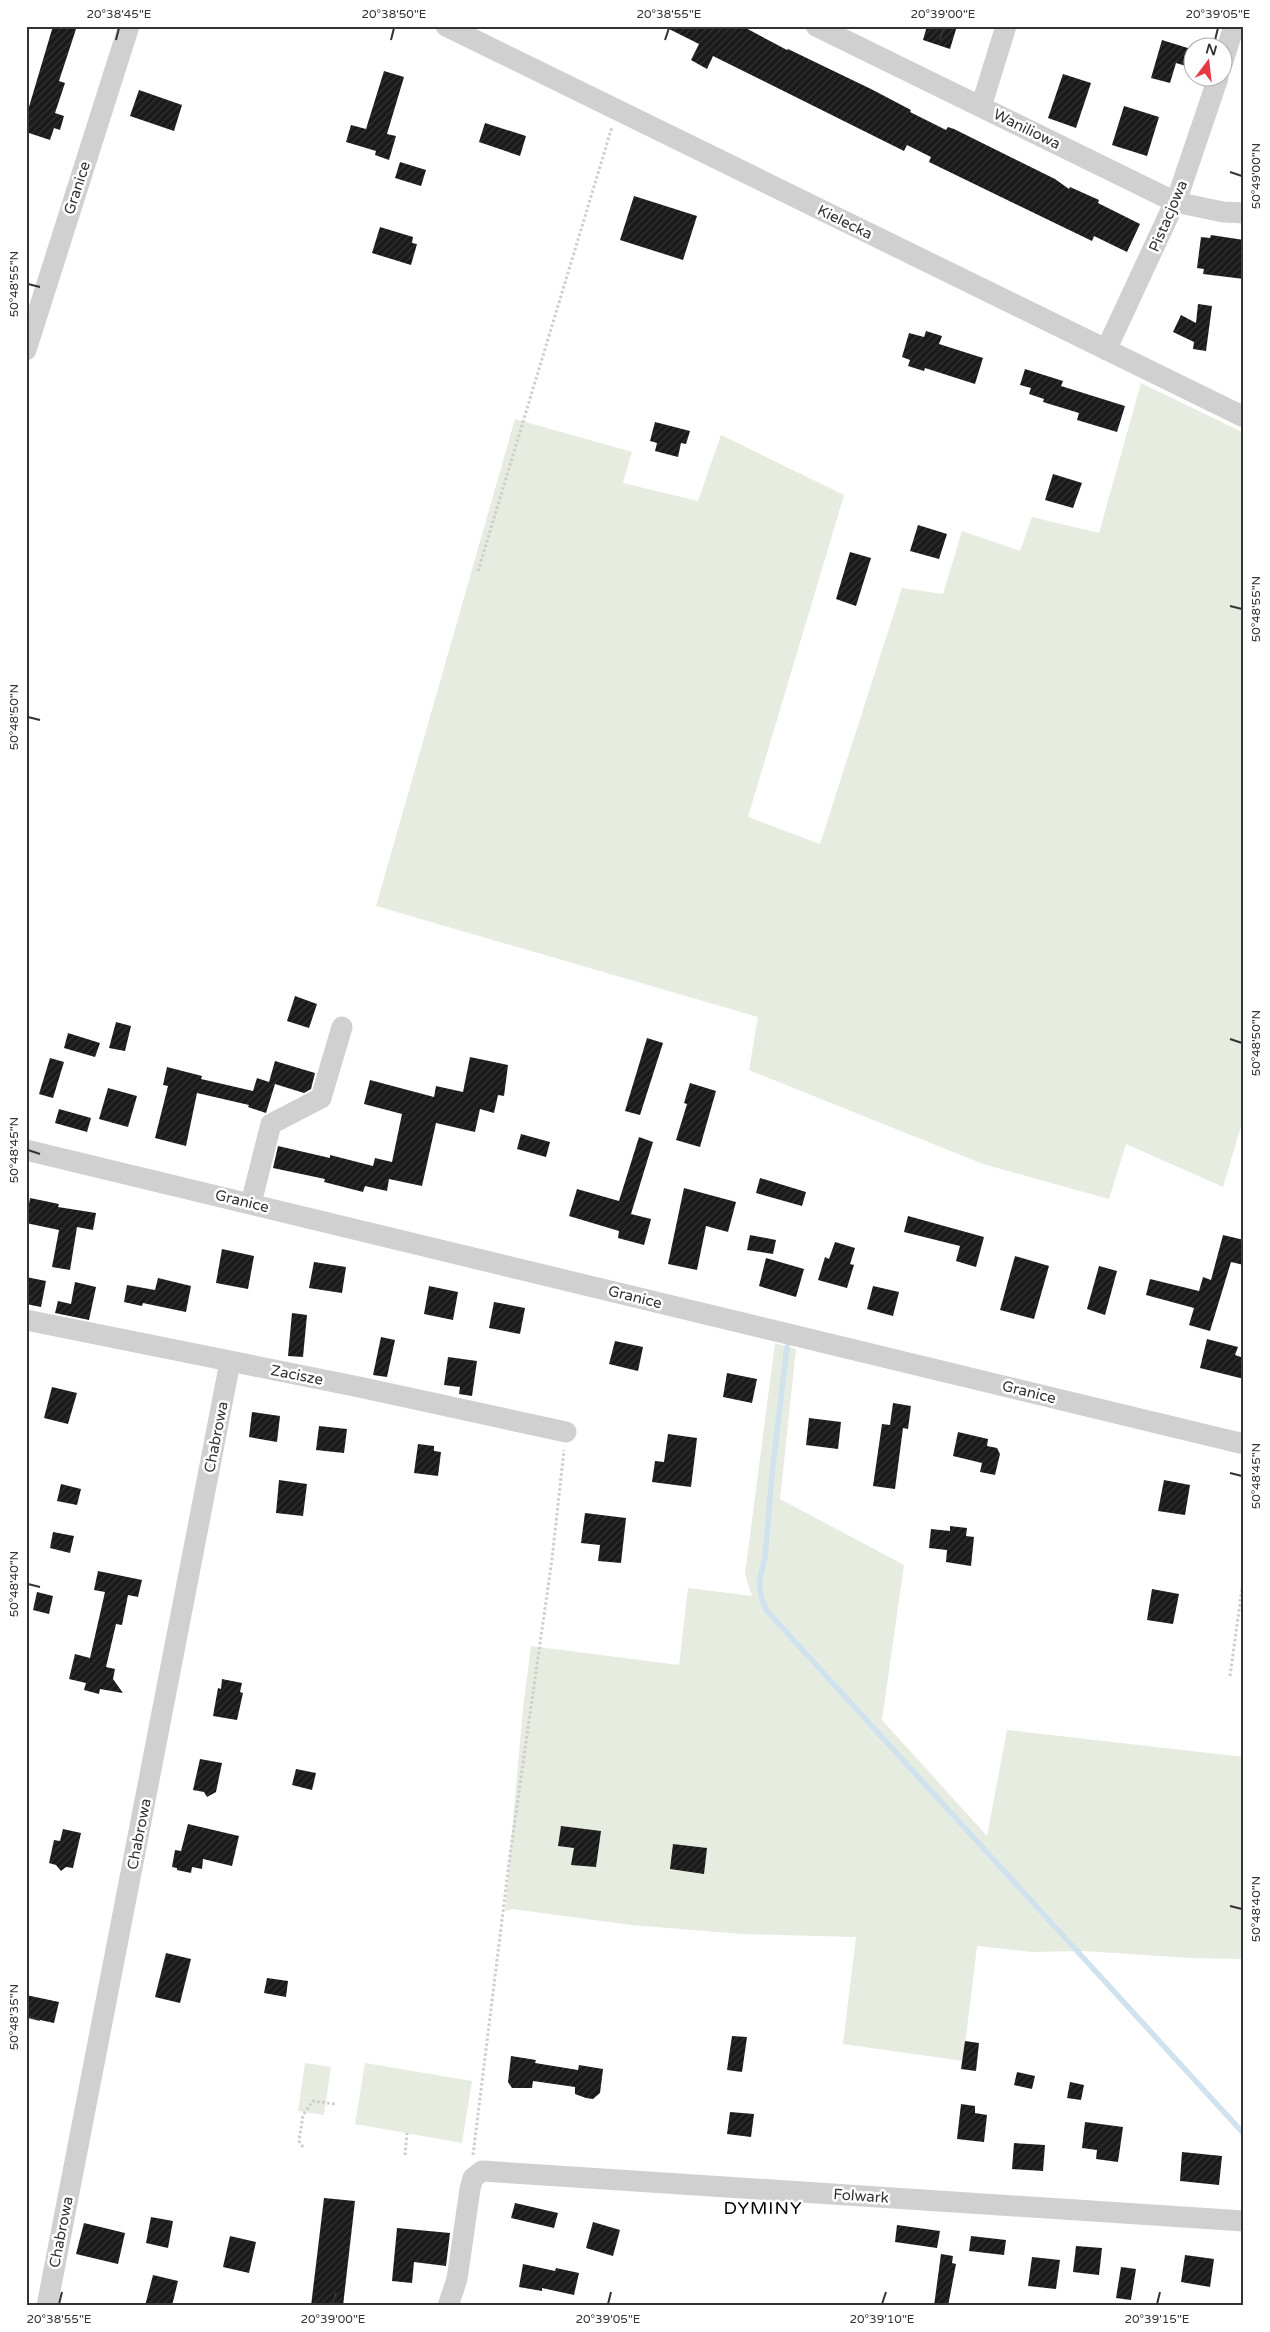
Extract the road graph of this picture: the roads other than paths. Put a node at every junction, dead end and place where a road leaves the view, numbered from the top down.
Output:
1 (129, 26) edge
2 (446, 26) edge
3 (816, 26) edge
4 (1006, 26) edge
5 (1234, 26) edge
6 (1230, 38) edge
7 (1215, 88) edge
8 (980, 107) junction
9 (1175, 202) junction
10 (1244, 214) edge
11 (26, 350) edge
12 (1106, 350) junction
13 (1244, 416) edge
14 (342, 1027) dead end
15 (26, 1150) edge
16 (251, 1204) junction
17 (26, 1320) edge
18 (230, 1362) junction
19 (566, 1432) road end
20 (1244, 1444) edge
21 (1244, 2221) edge
22 (46, 2306) edge
23 (448, 2306) edge

1 - 11 street, Granice
2 - 12 street, Kielecka
3 - 8 street, Waniliowa
4 - 8 street
5 - 6 street
7 - 9 street, Pistacjowa
8 - 9 street, Waniliowa
9 - 10 street, Waniliowa
9 - 12 street, Pistacjowa
12 - 13 street, Kielecka
14 - 16 street
15 - 16 street, Granice
16 - 20 street, Granice
17 - 18 street, Zacisze
18 - 19 street, Zacisze
18 - 22 street, Chabrowa
21 - 23 street, Folwark

